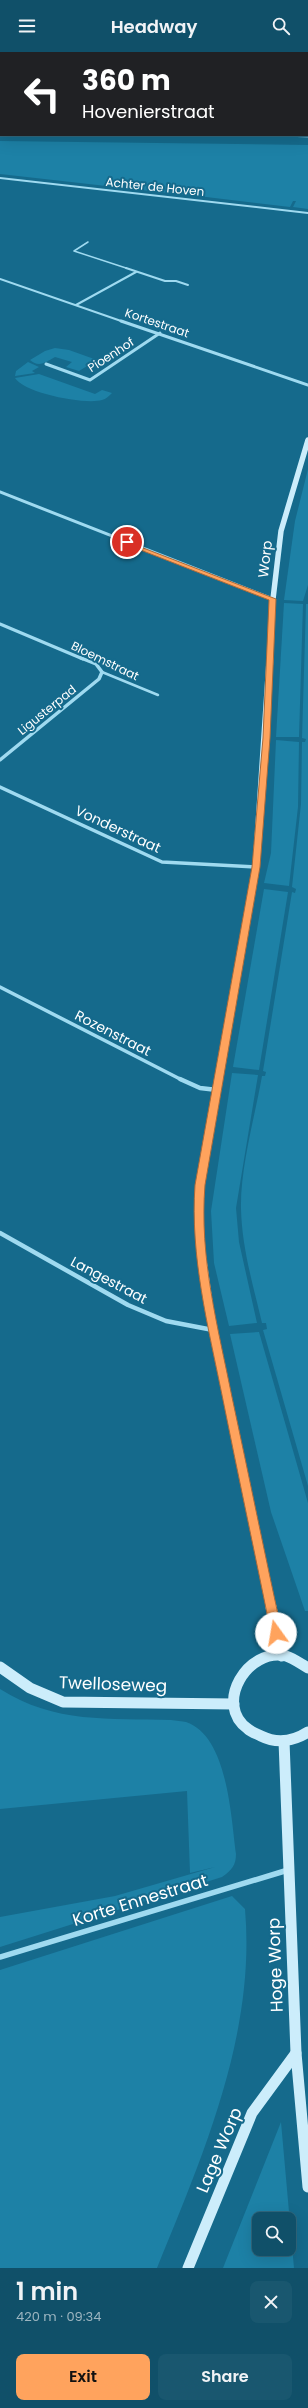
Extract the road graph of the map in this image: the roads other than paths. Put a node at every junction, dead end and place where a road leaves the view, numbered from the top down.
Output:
1 (0, 178) edge
2 (308, 213) edge
3 (88, 242) dead end
4 (126, 268) joint
5 (136, 272) junction
6 (0, 279) edge
7 (188, 285) dead end
8 (76, 305) junction
9 (160, 334) junction
10 (46, 364) dead end
11 (308, 385) edge
12 (308, 440) edge
13 (0, 492) edge
14 (273, 599) junction
15 (0, 624) edge
16 (102, 672) junction
17 (158, 695) dead end
18 (0, 760) edge
19 (0, 787) edge
20 (256, 867) junction
21 (0, 987) edge
22 (218, 1090) junction
23 (0, 1233) edge
24 (214, 1330) junction
25 (282, 1656) junction
26 (0, 1667) edge
27 (308, 1668) edge
28 (234, 1704) junction
29 (308, 1732) edge
30 (284, 1741) junction
31 (288, 1870) junction
32 (0, 1957) edge
33 (296, 2053) junction
34 (308, 2187) edge
35 (188, 2268) edge

1 - 2 street, Achter de Hoven
3 - 4 lane
4 - 5 street
5 - 7 street
5 - 8 street
6 - 8 street, Kortestraat
8 - 9 street, Kortestraat
9 - 10 street, Pioenhof
9 - 11 street, Kortestraat
12 - 14 street, Worp
13 - 14 street
14 - 20 street, Worp
15 - 16 street, Bloemstraat
16 - 17 lane, Bloemstraat
16 - 18 street, Ligusterpad
19 - 20 street, Vonderstraat
20 - 22 street, Worp
21 - 22 street, Rozenstraat
22 - 24 street, Worp
23 - 24 street, Langestraat
24 - 25 street, Worp
25 - 27 street
25 - 28 street
26 - 28 street, Twelloseweg
28 - 30 street
29 - 30 street
30 - 31 street, Hoge Worp
31 - 32 street, Korte Ennestraat
31 - 33 street, Hoge Worp
33 - 34 street, Hoge Worp
33 - 35 street, Lage Worp

